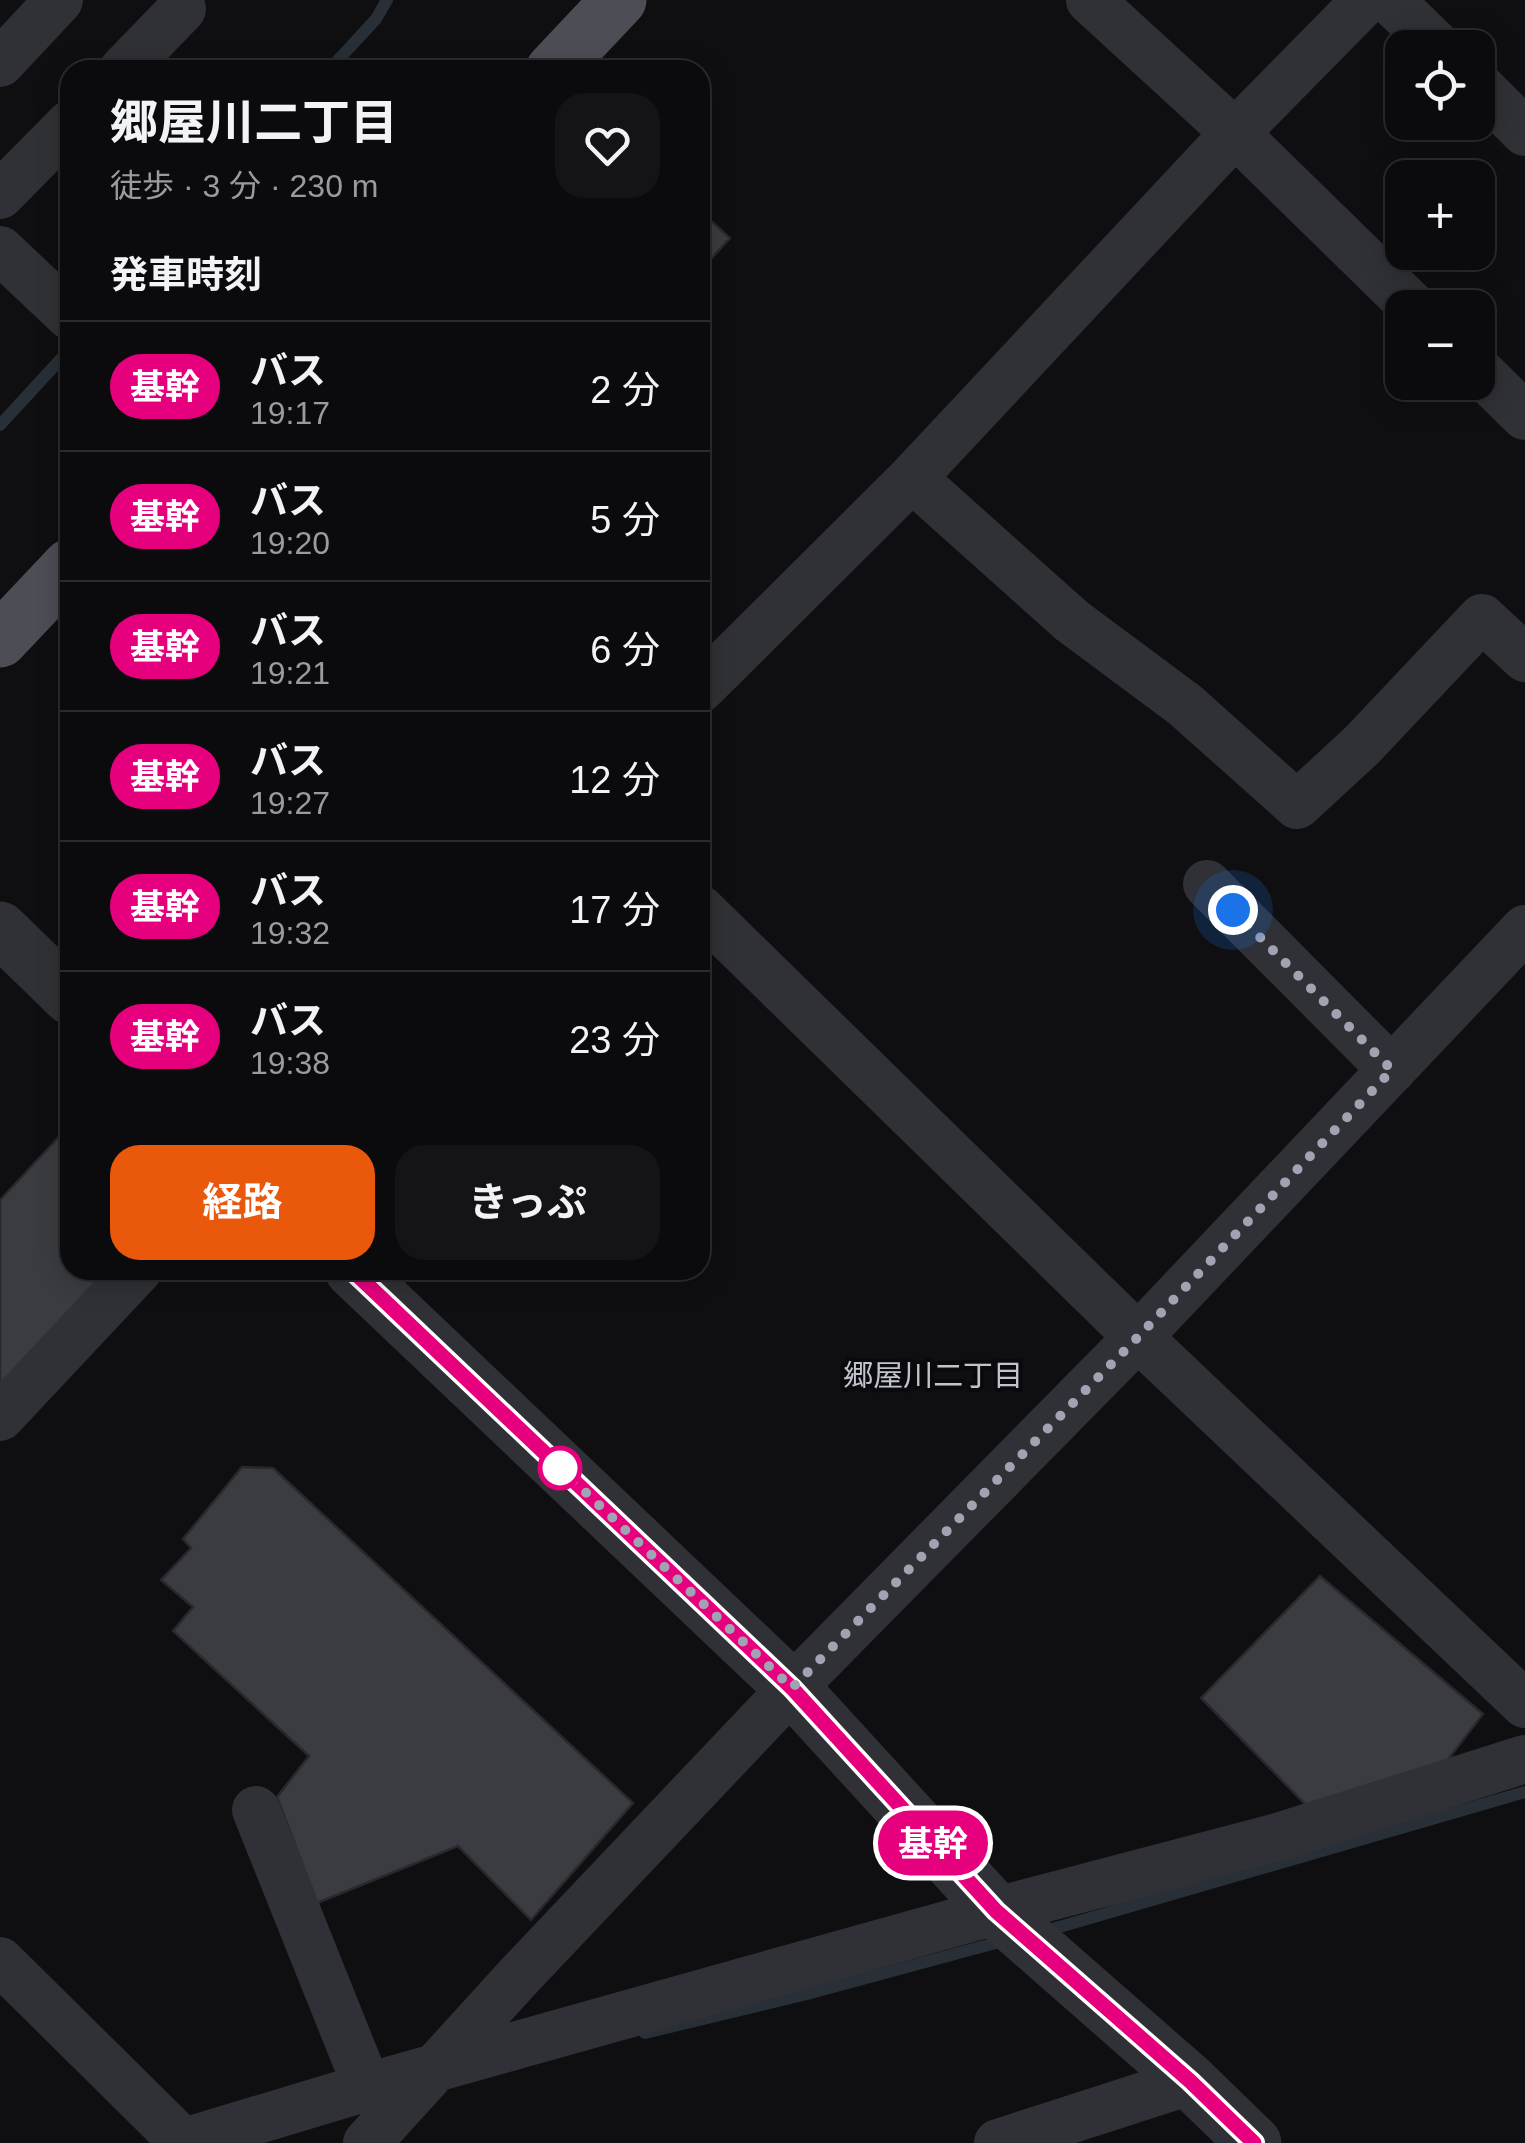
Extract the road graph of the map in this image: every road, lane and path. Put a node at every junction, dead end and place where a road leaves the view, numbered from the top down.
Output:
1 (60, 0) edge
2 (620, 0) edge
3 (1090, 0) edge
4 (1366, 0) edge
5 (1390, 0) edge
6 (182, 10) dead end
7 (1421, 30) edge
8 (133, 60) edge
9 (563, 60) edge
10 (0, 63) edge
11 (1495, 102) edge
12 (1235, 132) junction
13 (1525, 132) edge
14 (60, 134) edge
15 (0, 196) edge
16 (0, 250) edge
17 (1396, 290) edge
18 (60, 307) edge
19 (1495, 387) edge
20 (1525, 416) edge
21 (912, 478) junction
22 (60, 577) edge
23 (0, 640) edge
24 (1525, 658) edge
25 (710, 679) edge
26 (1207, 884) dead end
27 (710, 920) edge
28 (0, 929) edge
29 (1525, 929) edge
30 (60, 987) edge
31 (1392, 1070) junction
32 (129, 1280) edge
33 (363, 1280) edge
34 (1138, 1337) junction
35 (0, 1417) edge
36 (792, 1688) junction
37 (1525, 1704) edge
38 (1525, 1759) edge
39 (256, 1810) dead end
40 (996, 1911) junction
41 (0, 1961) edge
42 (436, 2068) junction
43 (1190, 2081) junction
44 (367, 2087) junction
45 (183, 2143) edge
46 (367, 2143) edge
47 (998, 2143) edge
48 (1254, 2143) edge

1 - 10 street
2 - 9 main road
3 - 12 street
4 - 12 street
5 - 7 street
6 - 8 street
11 - 13 street
12 - 17 street
12 - 21 street
14 - 15 street
16 - 18 street
19 - 20 street
21 - 24 street
21 - 25 street
22 - 23 main road
26 - 31 street
27 - 34 street
28 - 30 street
29 - 31 street
31 - 34 street
32 - 35 street
33 - 36 street
34 - 36 street
34 - 37 street
36 - 40 street
36 - 42 street
38 - 40 street
39 - 44 street
40 - 42 street
40 - 43 street
41 - 45 street
42 - 44 street
42 - 46 street
43 - 47 street
43 - 48 street
44 - 45 street

